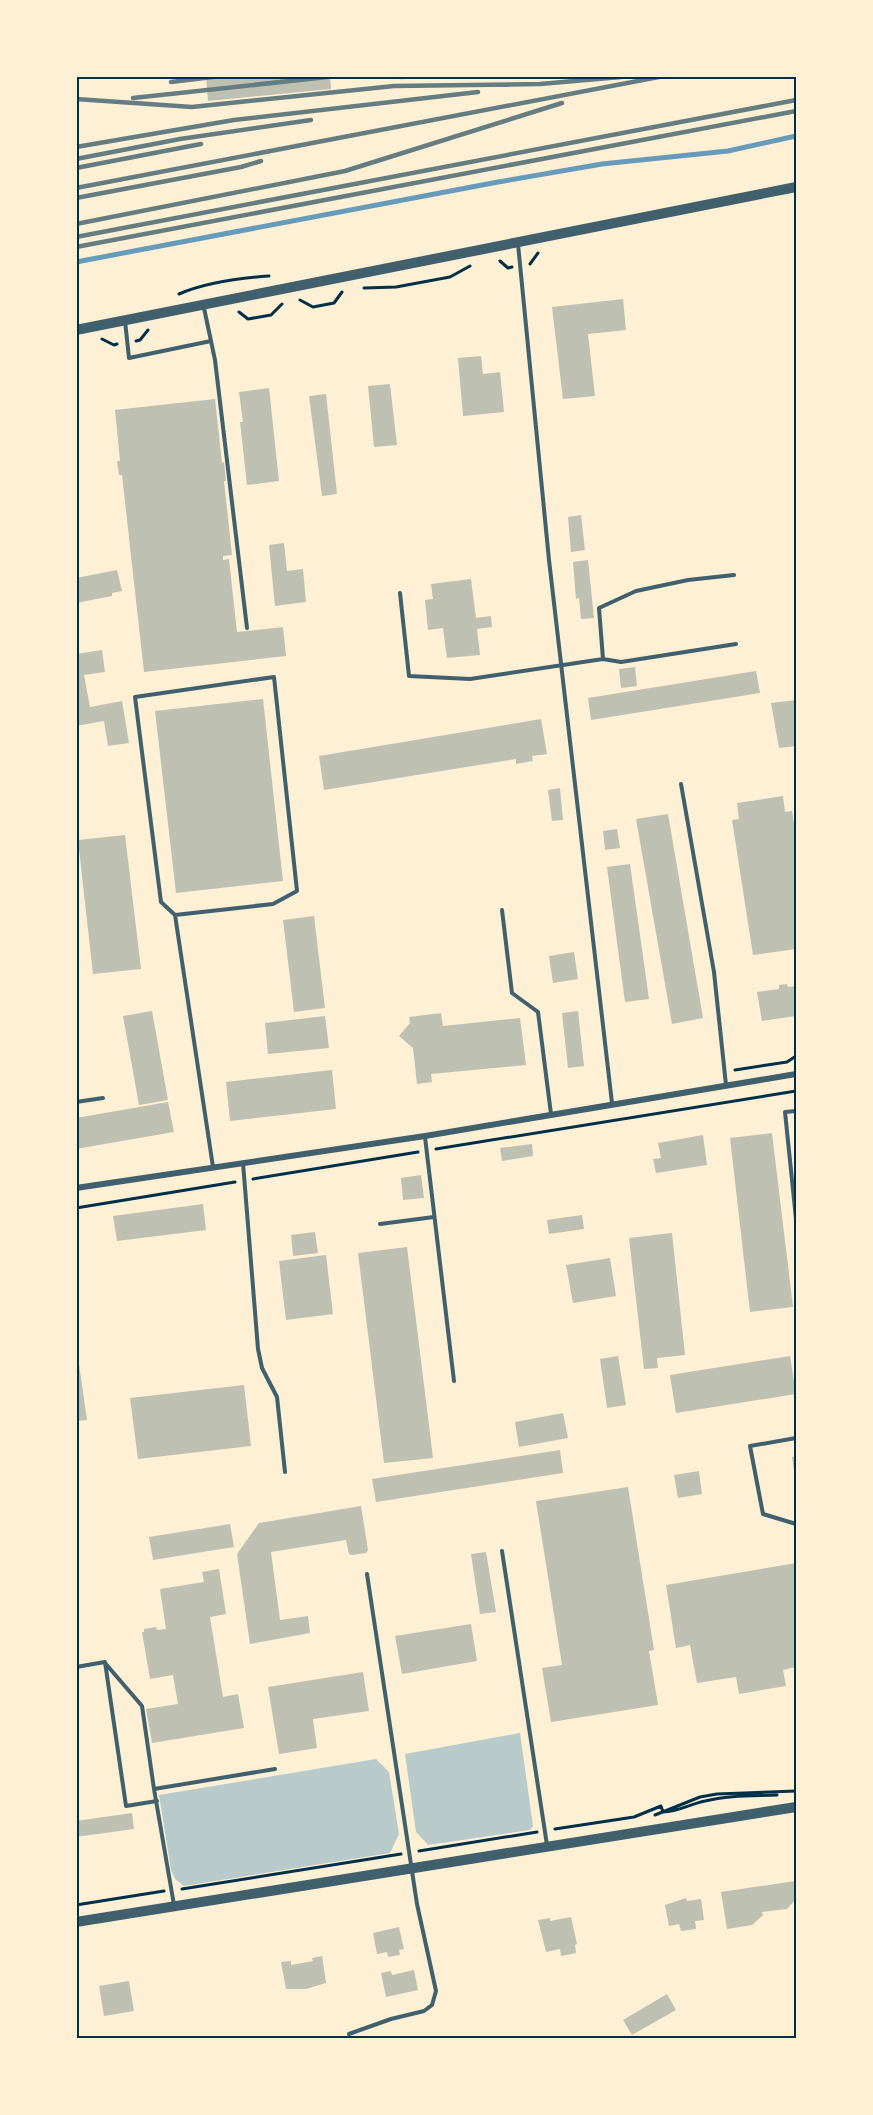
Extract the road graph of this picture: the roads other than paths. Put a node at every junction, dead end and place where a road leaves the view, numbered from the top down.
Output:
1 (796, 187) edge
2 (518, 243) junction
3 (204, 305) junction
4 (125, 320) junction
5 (76, 330) edge
6 (211, 341) junction
7 (734, 575) dead end
8 (400, 594) dead end
9 (247, 628) dead end
10 (736, 644) dead end
11 (603, 659) junction
12 (562, 665) junction
13 (681, 784) dead end
14 (502, 910) dead end
15 (175, 915) junction
16 (796, 1074) edge
17 (726, 1085) junction
18 (103, 1098) dead end
19 (76, 1102) edge
20 (612, 1103) junction
21 (796, 1111) edge
22 (550, 1114) junction
23 (425, 1136) junction
24 (243, 1162) junction
25 (213, 1167) junction
26 (76, 1188) edge
27 (434, 1217) junction
28 (796, 1219) edge
29 (380, 1224) dead end
30 (454, 1381) dead end
31 (796, 1438) edge
32 (285, 1472) dead end
33 (796, 1524) edge
34 (502, 1551) dead end
35 (367, 1574) dead end
36 (105, 1662) junction
37 (76, 1666) edge
38 (275, 1769) dead end
39 (154, 1788) junction
40 (156, 1801) junction
41 (796, 1807) edge
42 (547, 1846) junction
43 (412, 1868) junction
44 (174, 1906) junction
45 (76, 1922) edge
46 (349, 2034) dead end

1 - 2 street
2 - 3 street
2 - 12 lane
3 - 4 street
3 - 6 lane
4 - 5 street
4 - 6 lane
6 - 9 lane
7 - 11 lane
8 - 12 lane
10 - 11 lane
11 - 12 lane
12 - 20 lane
13 - 17 lane
14 - 22 lane
15 - 15 lane
15 - 25 lane
16 - 17 street
17 - 20 street
18 - 19 lane
20 - 22 street
21 - 28 lane
22 - 23 street
23 - 24 street
23 - 27 lane
24 - 25 street
24 - 32 lane
25 - 26 street
27 - 29 lane
27 - 30 lane
31 - 33 lane
34 - 42 lane
35 - 43 lane
36 - 37 lane
36 - 39 lane
36 - 40 lane
38 - 39 lane
39 - 40 lane
40 - 44 lane
41 - 42 street
42 - 43 street
43 - 44 street
43 - 46 lane
44 - 45 street

